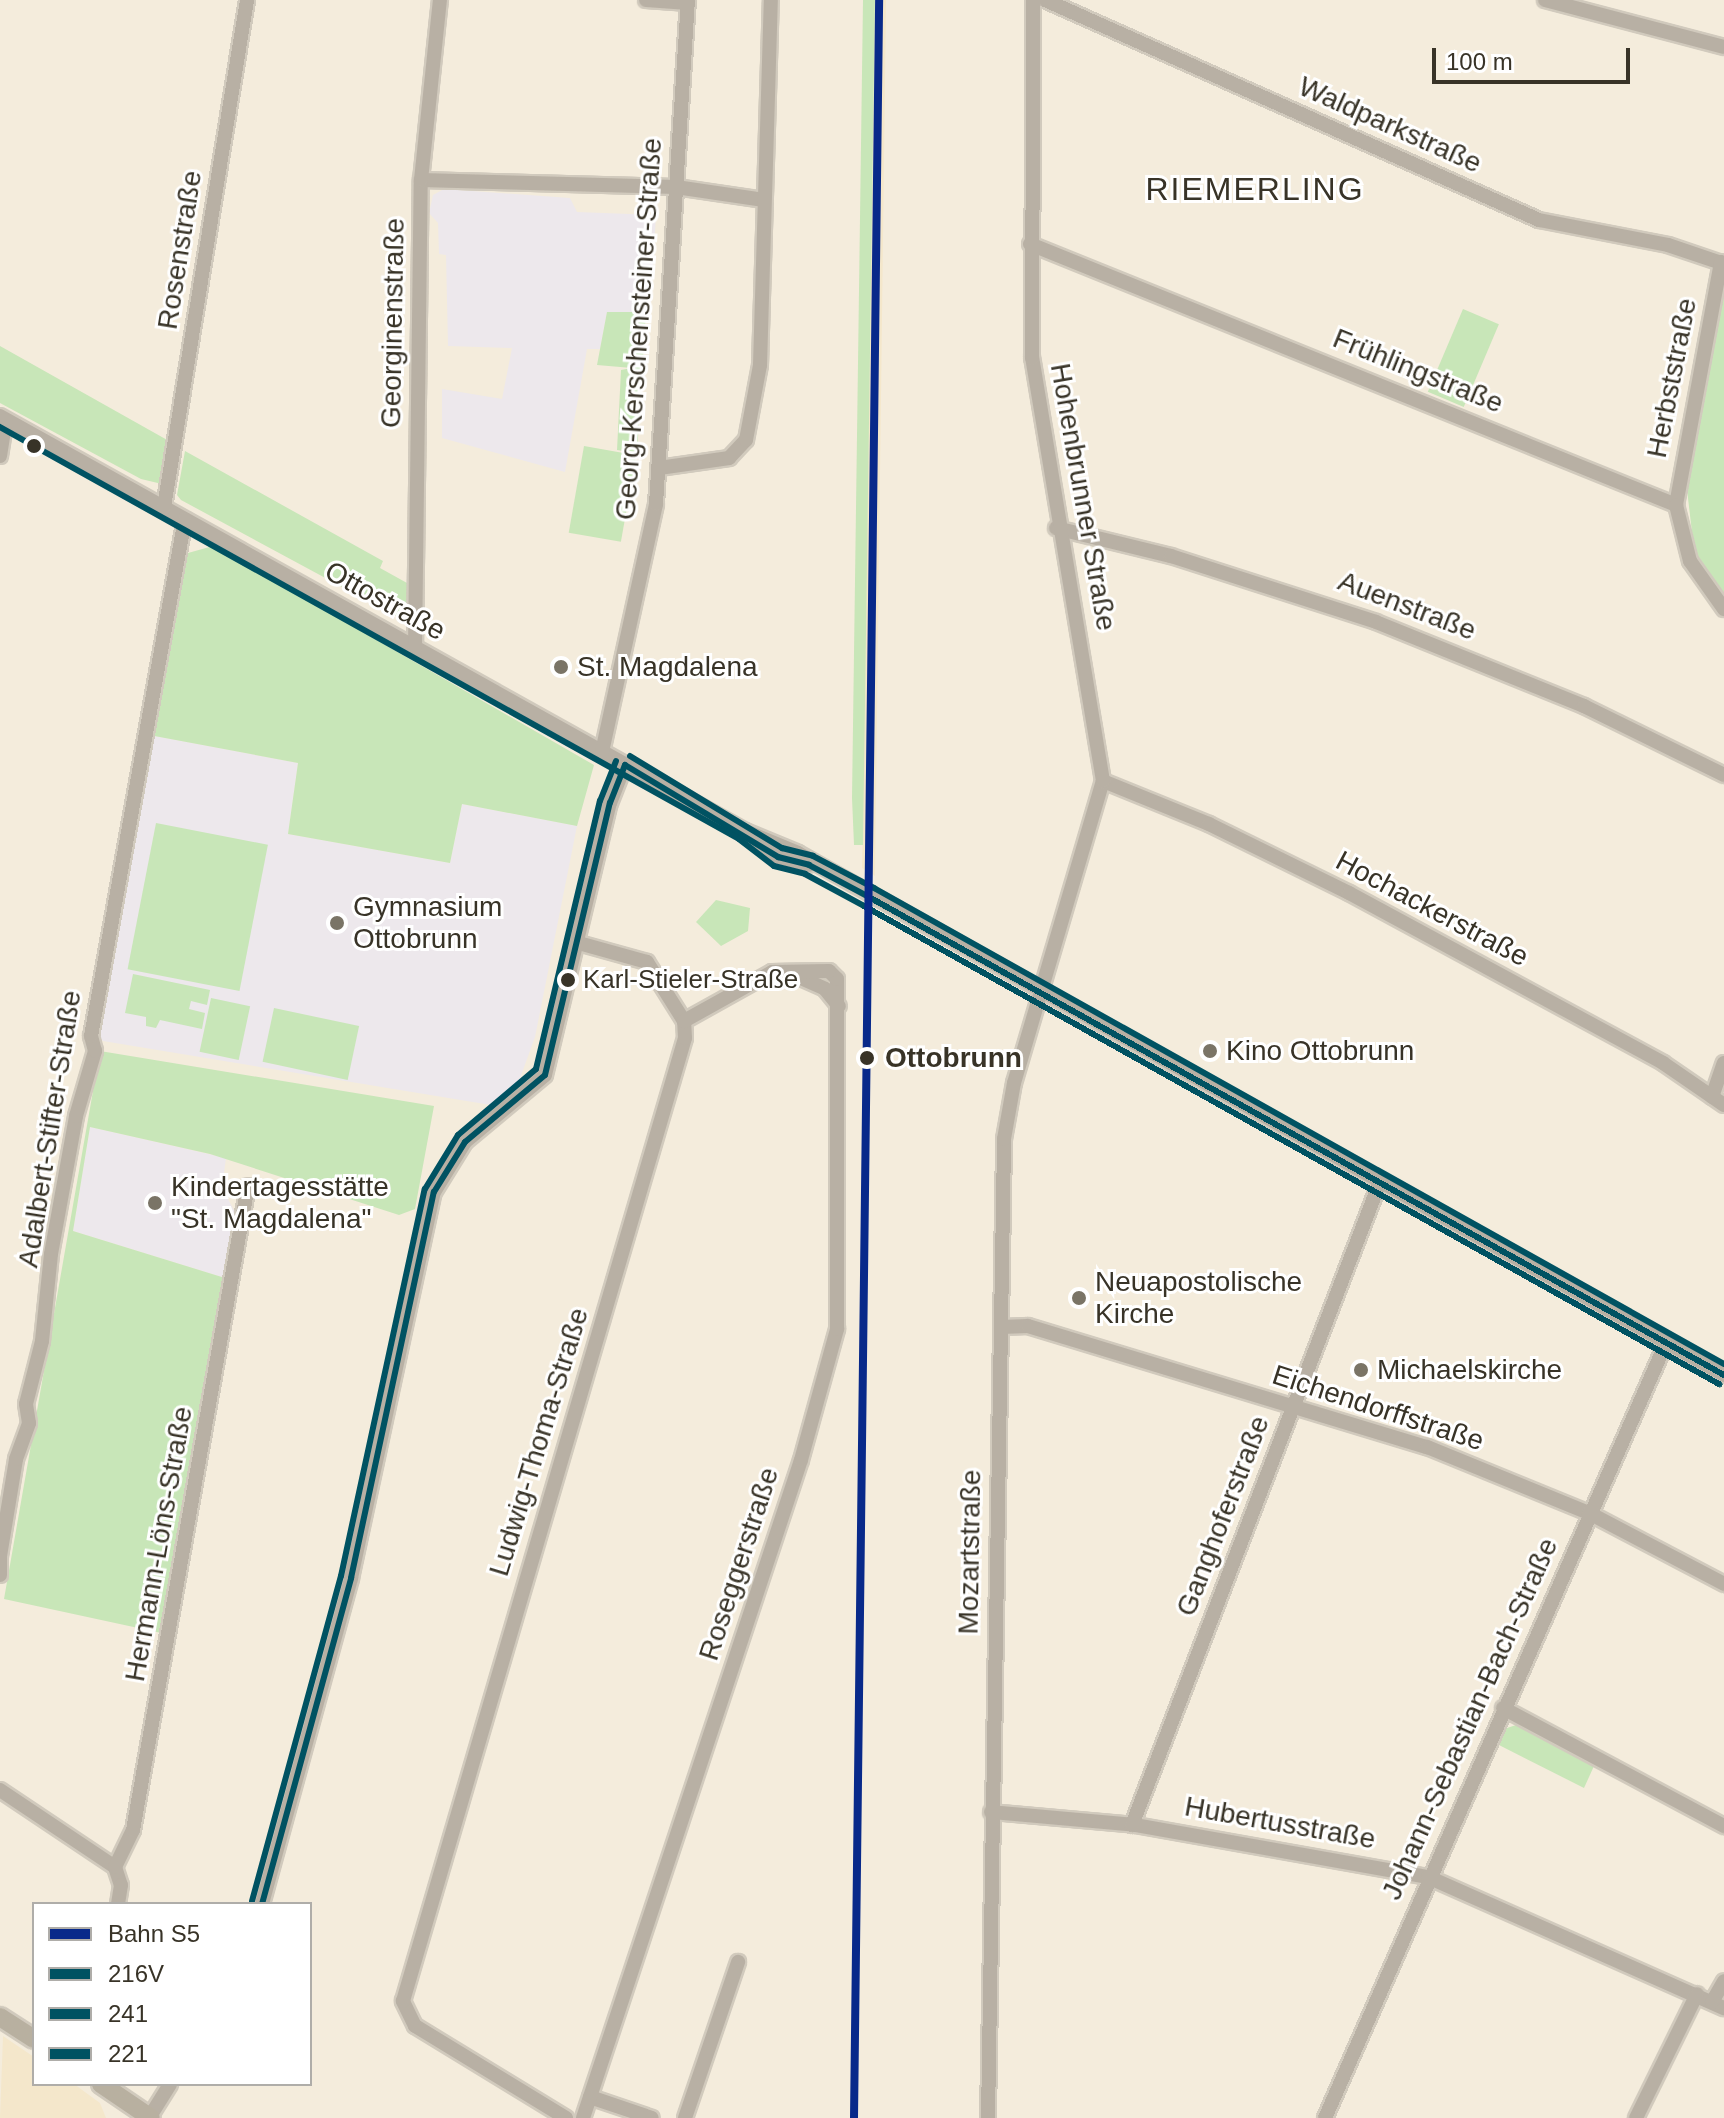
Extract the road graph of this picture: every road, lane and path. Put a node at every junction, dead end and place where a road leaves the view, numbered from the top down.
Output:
1 (247, 0) edge
2 (440, 0) edge
3 (646, 0) edge
4 (771, 0) edge
5 (1033, 0) edge
6 (1045, 0) edge
7 (1545, 0) edge
8 (688, 1) edge
9 (1724, 47) edge
10 (421, 180) junction
11 (676, 187) junction
12 (764, 200) junction
13 (1030, 244) junction
14 (1722, 263) edge
15 (3, 418) edge
16 (0, 456) edge
17 (659, 468) junction
18 (1676, 505) junction
19 (164, 507) junction
20 (185, 519) junction
21 (1056, 528) junction
22 (1724, 609) edge
23 (415, 648) junction
24 (602, 752) junction
25 (625, 765) junction
26 (1724, 775) edge
27 (1103, 781) junction
28 (579, 943) junction
29 (1040, 992) junction
30 (684, 1021) junction
31 (1724, 1063) edge
32 (1718, 1101) edge
33 (1380, 1182) junction
34 (248, 1186) dead end
35 (1001, 1327) junction
36 (1666, 1343) junction
37 (1724, 1375) edge
38 (1292, 1407) junction
39 (1589, 1513) junction
40 (0, 1557) edge
41 (0, 1575) edge
42 (1724, 1584) edge
43 (1503, 1708) junction
44 (0, 1790) edge
45 (991, 1812) junction
46 (1132, 1825) junction
47 (1724, 1826) edge
48 (115, 1867) junction
49 (1428, 1877) junction
50 (118, 1902) edge
51 (263, 1902) edge
52 (738, 1962) dead end
53 (1724, 1981) edge
54 (1697, 1994) junction
55 (1718, 2005) edge
56 (0, 2017) edge
57 (32, 2038) edge
58 (104, 2086) edge
59 (169, 2086) edge
60 (590, 2097) junction
61 (150, 2118) edge
62 (566, 2118) edge
63 (583, 2118) edge
64 (652, 2118) edge
65 (685, 2118) edge
66 (988, 2118) edge
67 (1325, 2118) edge
68 (1636, 2118) edge

1 - 19 street, Rosenstraße
2 - 10 street, Georginenstraße
3 - 8 street
4 - 12 street
5 - 13 street, Hohenbrunner Straße
6 - 14 street, Waldparkstraße
7 - 9 street
8 - 11 street, Georg-Kerschensteiner-Straße
10 - 11 street
10 - 23 street, Georginenstraße
11 - 12 street
11 - 17 street, Georg-Kerschensteiner-Straße
12 - 17 street
13 - 18 street, Frühlingstraße
13 - 21 street, Hohenbrunner Straße
14 - 18 street, Herbststraße
15 - 16 street
15 - 19 street, Ottostraße
17 - 24 street, Georg-Kerschensteiner-Straße
18 - 22 street
19 - 20 street, Ottostraße
20 - 23 street, Ottostraße
20 - 40 street, Adalbert-Stifter-Straße
21 - 26 street, Auenstraße
21 - 27 street, Hohenbrunner Straße
23 - 24 street, Ottostraße
24 - 25 street, Ottostraße
25 - 28 street
25 - 29 street, Ottostraße
27 - 29 street, Hohenbrunner Straße
27 - 32 street, Hochackerstraße
28 - 30 street
28 - 51 street
29 - 33 street, Ottostraße
29 - 35 street, Mozartstraße
30 - 60 street, Roseggerstraße
30 - 62 street, Ludwig-Thoma-Straße
31 - 32 street
33 - 36 street, Ottostraße
33 - 38 street, Ganghoferstraße
34 - 48 street, Hermann-Löns-Straße
35 - 38 street, Eichendorffstraße
35 - 45 street, Mozartstraße
36 - 37 street, Ottostraße
36 - 39 street, Johann-Sebastian-Bach-Straße
38 - 39 street, Eichendorffstraße
38 - 46 street, Ganghoferstraße
39 - 42 street, Eichendorffstraße
39 - 43 street, Johann-Sebastian-Bach-Straße
40 - 41 street, Adalbert-Stifter-Straße
43 - 47 street
43 - 49 street, Johann-Sebastian-Bach-Straße
44 - 48 street
45 - 46 street, Hubertusstraße
45 - 66 street, Mozartstraße
46 - 49 street, Hubertusstraße
48 - 50 street, Hermann-Löns-Straße
49 - 54 street, Hubertusstraße
49 - 67 street, Johann-Sebastian-Bach-Straße
52 - 65 street
53 - 55 street
54 - 55 street, Hubertusstraße
54 - 68 street
56 - 57 main road
58 - 61 main road
59 - 61 street
60 - 63 street, Roseggerstraße
60 - 64 street

